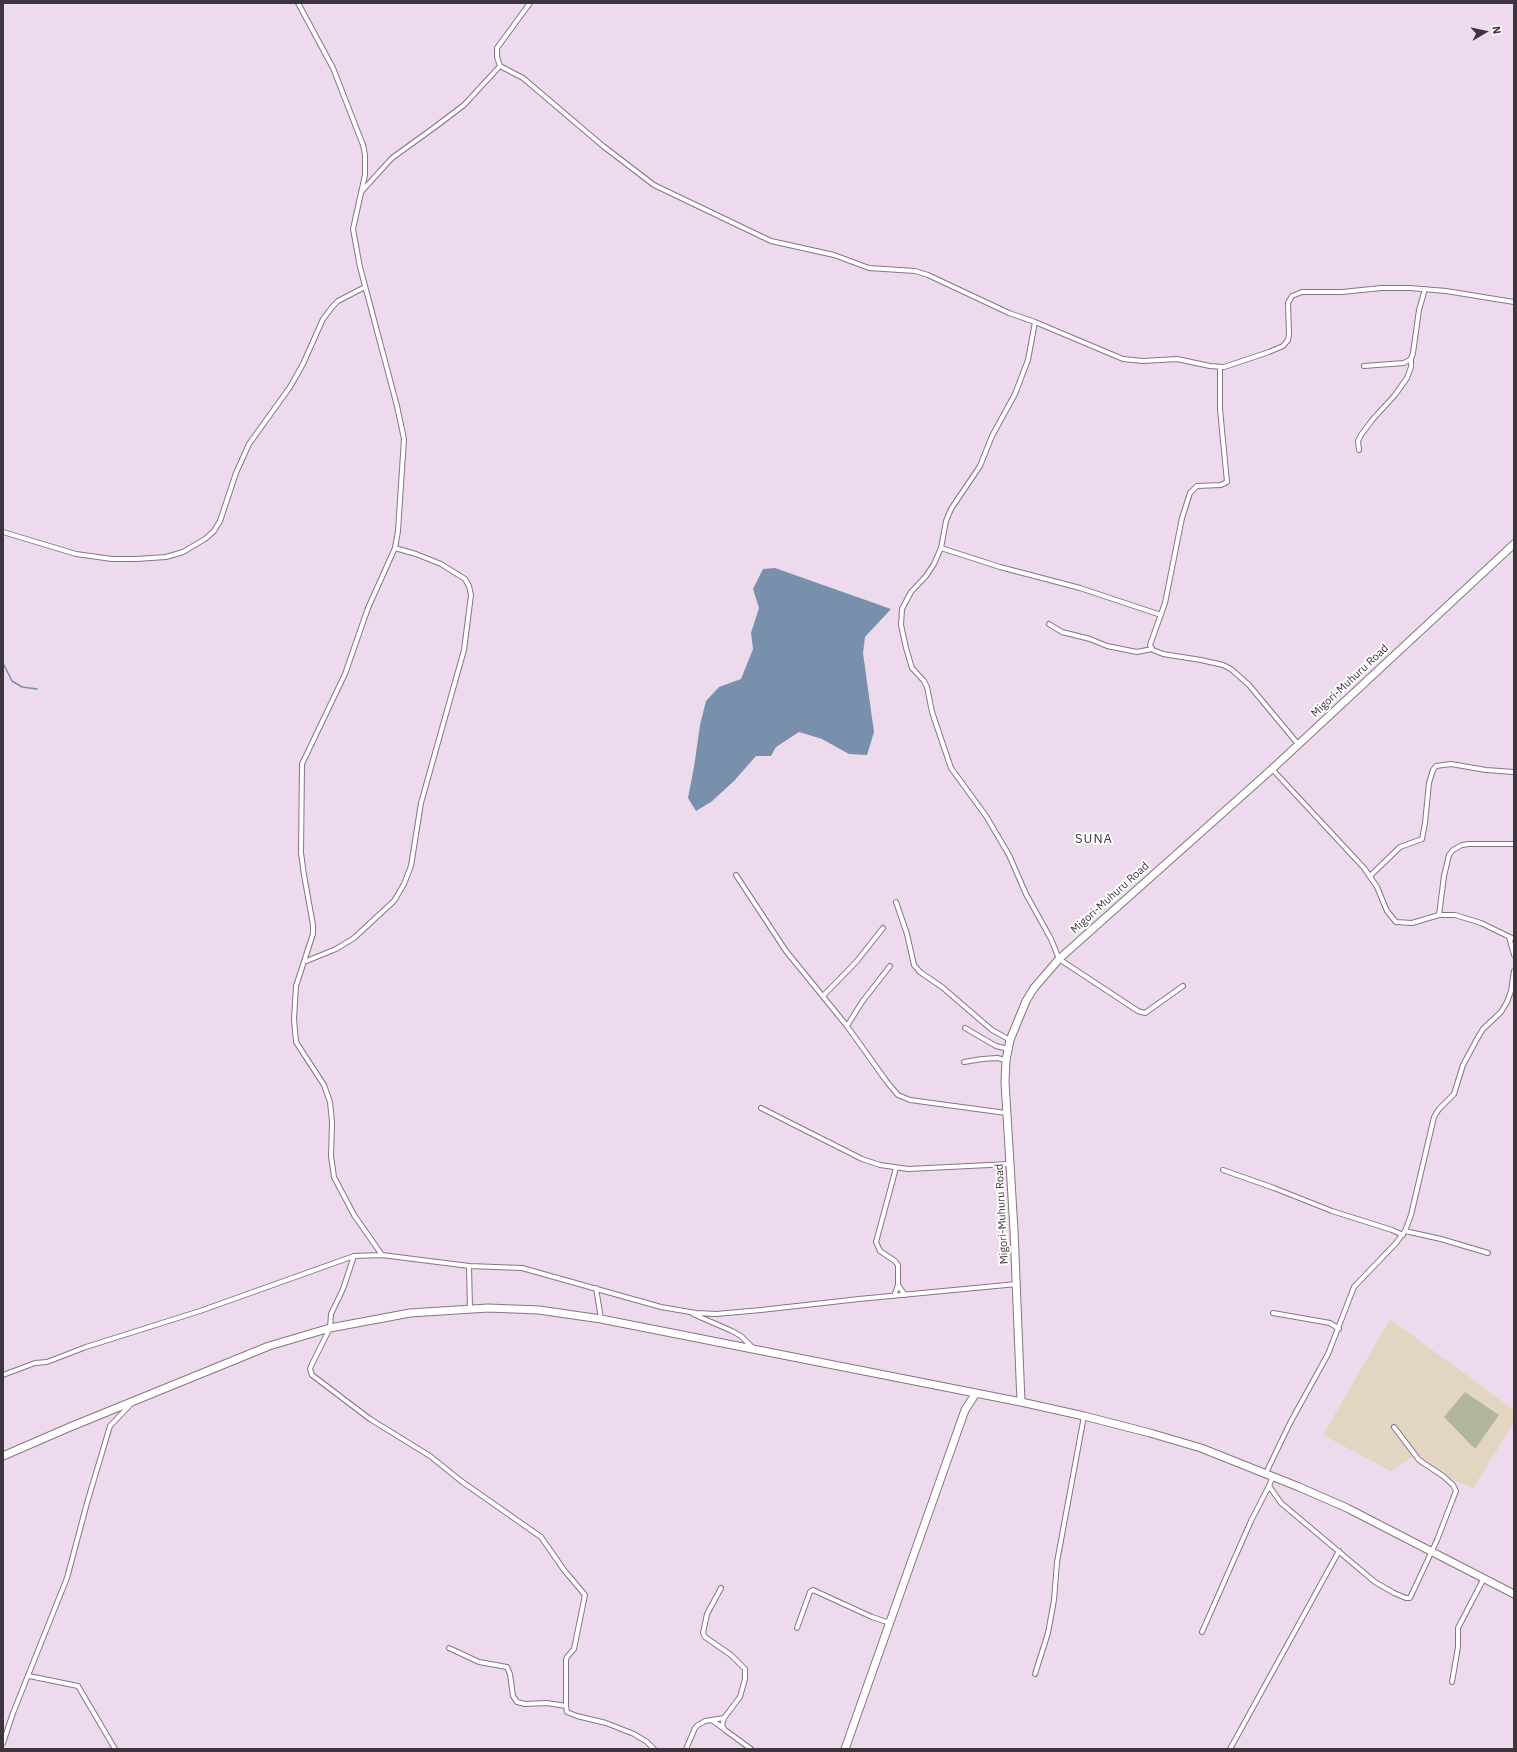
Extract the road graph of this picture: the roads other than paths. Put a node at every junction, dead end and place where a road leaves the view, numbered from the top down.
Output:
1 (298, 3) edge
2 (530, 3) edge
3 (500, 66) junction
4 (361, 193) junction
5 (365, 288) junction
6 (1425, 289) junction
7 (1514, 302) edge
8 (1035, 322) junction
9 (1411, 359) junction
10 (1364, 366) dead end
11 (1220, 367) junction
12 (1359, 450) dead end
13 (3, 532) edge
14 (1514, 544) edge
15 (395, 548) junction
16 (941, 548) junction
17 (1161, 616) junction
18 (1049, 624) dead end
19 (1152, 649) junction
20 (1298, 744) junction
21 (1272, 769) junction
22 (1514, 772) edge
23 (1514, 844) edge
24 (736, 875) dead end
25 (1370, 876) junction
26 (896, 902) dead end
27 (1439, 915) junction
28 (883, 928) dead end
29 (1512, 938) edge
30 (1514, 954) edge
31 (1059, 959) junction
32 (304, 962) junction
33 (890, 966) dead end
34 (1514, 971) edge
35 (1184, 986) dead end
36 (823, 996) junction
37 (847, 1026) junction
38 (965, 1028) dead end
39 (1010, 1040) junction
40 (1008, 1049) junction
41 (1006, 1060) junction
42 (964, 1062) dead end
43 (761, 1108) dead end
44 (1006, 1113) junction
45 (1010, 1164) junction
46 (896, 1168) junction
47 (1223, 1170) dead end
48 (1404, 1233) junction
49 (1488, 1252) dead end
50 (382, 1255) junction
51 (354, 1256) junction
52 (469, 1266) junction
53 (1017, 1284) junction
54 (898, 1285) junction
55 (596, 1288) junction
56 (905, 1295) junction
57 (894, 1296) junction
58 (470, 1308) junction
59 (689, 1313) junction
60 (1274, 1313) dead end
61 (601, 1319) junction
62 (330, 1328) junction
63 (1339, 1329) junction
64 (754, 1349) junction
65 (3, 1375) edge
66 (966, 1391) junction
67 (976, 1393) junction
68 (1021, 1402) junction
69 (132, 1403) junction
70 (965, 1410) junction
71 (1084, 1416) junction
72 (1394, 1427) dead end
73 (3, 1456) edge
74 (1266, 1473) junction
75 (1273, 1476) junction
76 (1269, 1486) junction
77 (1339, 1552) junction
78 (1431, 1552) junction
79 (1484, 1578) junction
80 (721, 1588) dead end
81 (1514, 1594) edge
82 (890, 1623) junction
83 (796, 1628) dead end
84 (1202, 1632) dead end
85 (449, 1648) dead end
86 (1035, 1674) dead end
87 (28, 1676) junction
88 (1452, 1682) dead end
89 (566, 1706) junction
90 (724, 1718) junction
91 (712, 1721) junction
92 (723, 1728) junction
93 (3, 1743) edge
94 (115, 1749) edge
95 (654, 1749) edge
96 (686, 1749) edge
97 (751, 1749) edge
98 (845, 1749) edge
99 (1230, 1749) edge

1 - 4 street
2 - 3 street
3 - 4 street
3 - 8 street
4 - 5 street
5 - 13 street
5 - 15 street
6 - 7 street
6 - 9 street
6 - 11 street
8 - 11 street
8 - 16 street
9 - 10 street
9 - 12 street
11 - 17 street
14 - 20 highway, Migori-Muhuru Road
15 - 32 street
15 - 32 street
16 - 17 street
16 - 31 street
17 - 19 street
18 - 19 street
19 - 20 street
20 - 21 highway, Migori-Muhuru Road
21 - 25 street
21 - 31 highway, Migori-Muhuru Road
22 - 25 street
23 - 27 street
24 - 36 street
25 - 27 street
26 - 39 street
27 - 29 street
28 - 36 street
29 - 30 street
31 - 35 street
31 - 39 highway, Migori-Muhuru Road
32 - 50 street
33 - 37 street
34 - 48 street
36 - 37 street
37 - 44 street
38 - 40 street
39 - 40 highway, Migori-Muhuru Road
40 - 41 highway, Migori-Muhuru Road
41 - 42 street
41 - 44 highway, Migori-Muhuru Road
43 - 46 street
44 - 45 highway, Migori-Muhuru Road
45 - 46 street
45 - 53 highway, Migori-Muhuru Road
46 - 54 street
47 - 48 street
48 - 49 street
48 - 63 street
50 - 51 street
50 - 52 street
51 - 62 street
51 - 65 street
52 - 55 street
52 - 58 street
53 - 56 street
53 - 68 highway, Migori-Muhuru Road
54 - 56 street
54 - 57 street
55 - 59 street
55 - 61 street
56 - 57 street
57 - 59 street
58 - 61 highway
58 - 62 highway
59 - 64 street
60 - 63 street
61 - 64 highway
62 - 69 highway
62 - 89 street
63 - 74 street
64 - 66 highway
66 - 67 highway
66 - 70 highway
67 - 68 highway
67 - 70 highway
68 - 71 highway
69 - 73 highway
69 - 87 street
70 - 82 highway
71 - 74 highway
71 - 86 street
72 - 78 street
74 - 75 highway
75 - 76 street
75 - 78 highway
76 - 77 street
76 - 84 street
77 - 78 street
77 - 99 street
78 - 79 highway
79 - 81 highway
79 - 88 street
80 - 90 street
82 - 83 street
82 - 98 highway
85 - 89 street
87 - 93 street
87 - 94 street
89 - 95 street
90 - 91 street
90 - 92 street
91 - 92 street
91 - 96 street
92 - 97 street

